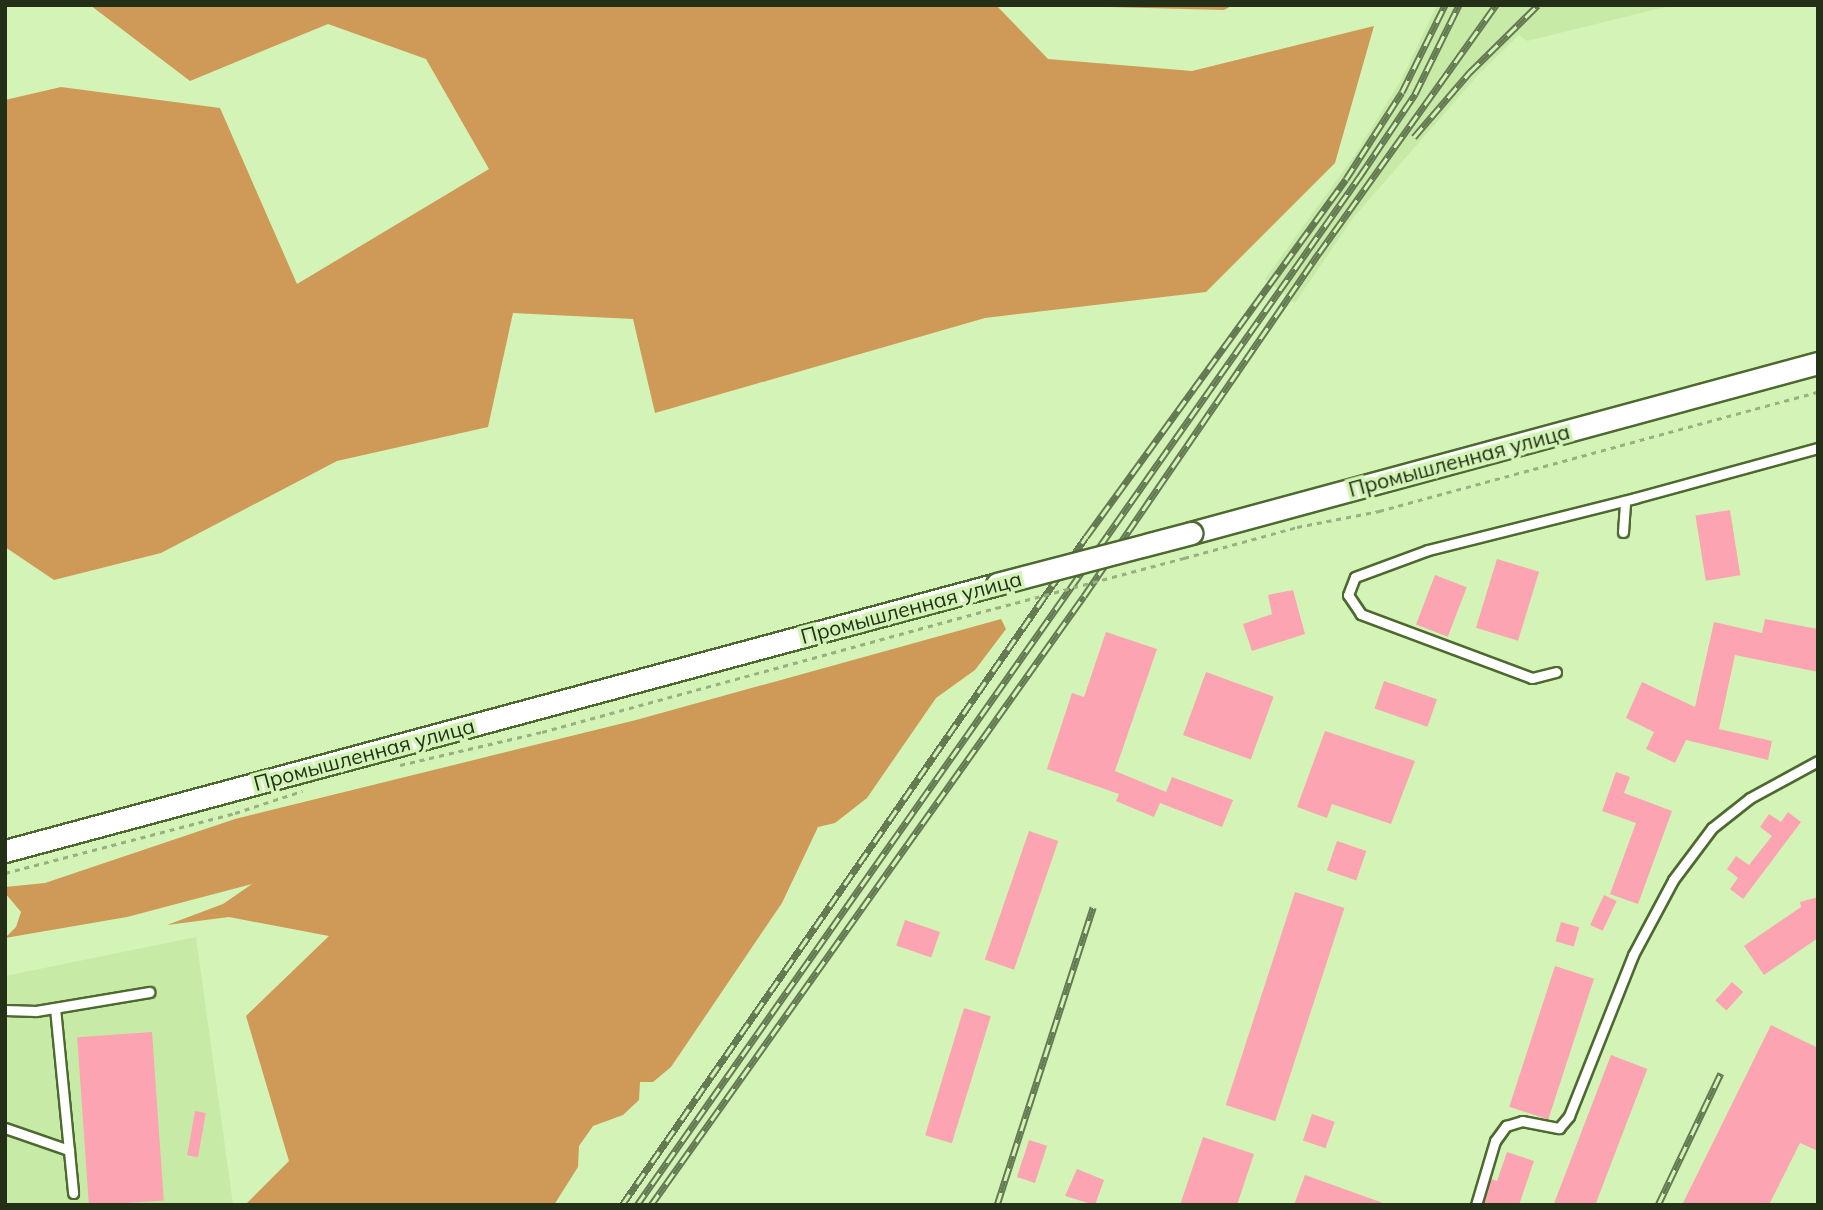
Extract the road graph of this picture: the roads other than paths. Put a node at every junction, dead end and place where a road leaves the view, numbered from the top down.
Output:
1 (1818, 363) edge
2 (1818, 448) edge
3 (1625, 501) junction
4 (1623, 532) dead end
5 (1556, 672) dead end
6 (1818, 761) edge
7 (5, 851) edge
8 (149, 992) dead end
9 (55, 1008) junction
10 (5, 1010) edge
11 (5, 1128) edge
12 (69, 1150) junction
13 (73, 1193) dead end
14 (1476, 1205) edge

1 - 7 street, Промышленная улица, bridge
2 - 3 lane
3 - 4 lane
3 - 5 lane
6 - 14 lane
8 - 9 lane
9 - 10 lane
9 - 12 lane
11 - 12 lane
12 - 13 lane

